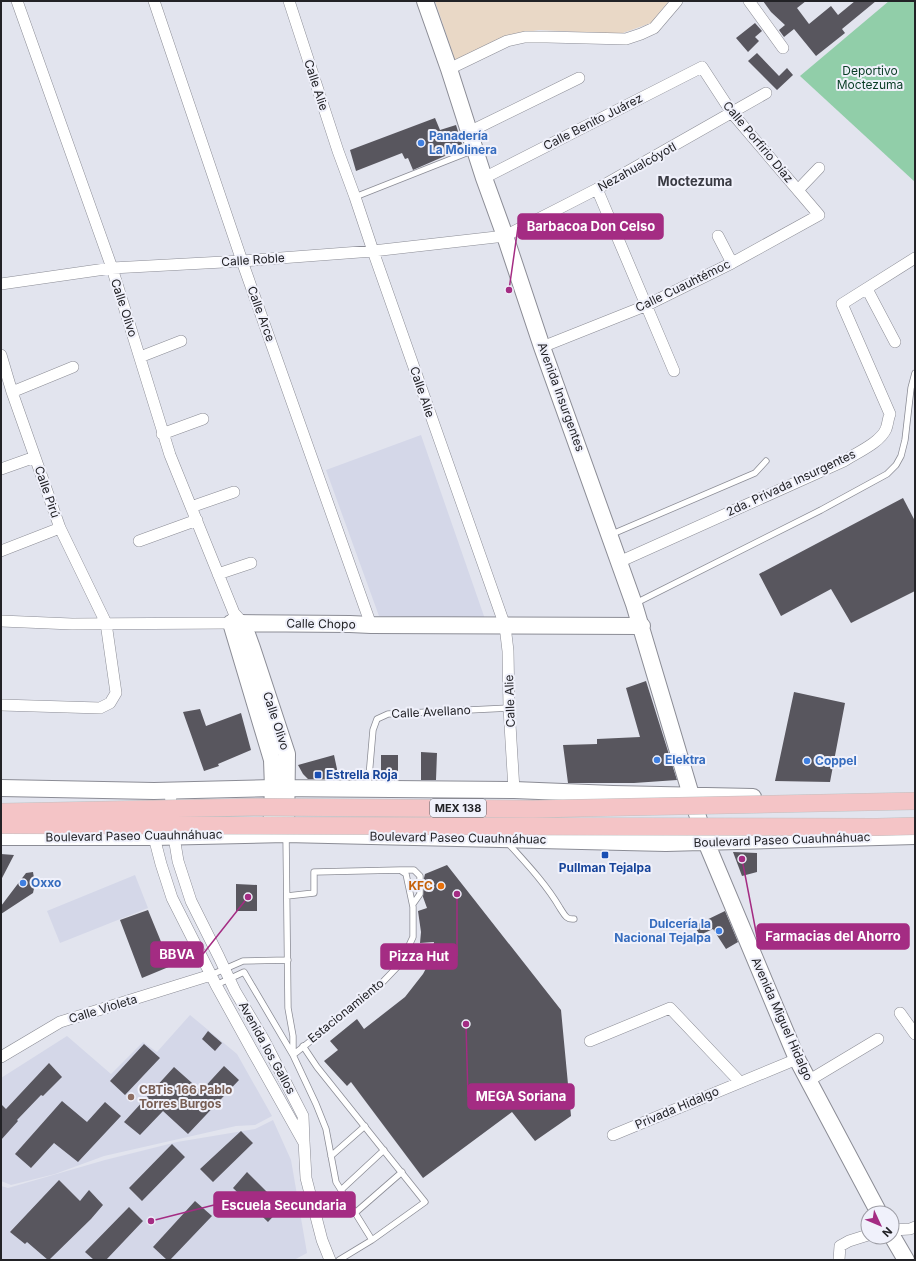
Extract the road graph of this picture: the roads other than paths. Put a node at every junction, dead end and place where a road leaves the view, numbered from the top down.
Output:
1 (17, 1) edge
2 (154, 1) edge
3 (289, 1) edge
4 (425, 1) edge
5 (677, 1) edge
6 (749, 1) edge
7 (783, 48) dead end
8 (702, 66) joint
9 (448, 69) junction
10 (579, 78) dead end
11 (766, 93) dead end
12 (732, 113) junction
13 (469, 132) junction
14 (475, 150) junction
15 (819, 168) dead end
16 (484, 178) junction
17 (597, 189) junction
18 (798, 190) junction
19 (355, 197) junction
20 (818, 215) joint
21 (506, 236) junction
22 (718, 236) dead end
23 (373, 251) junction
24 (915, 258) edge
25 (242, 261) junction
26 (732, 263) junction
27 (112, 268) junction
28 (1, 284) edge
29 (867, 289) junction
30 (646, 306) junction
31 (181, 341) dead end
32 (895, 342) dead end
33 (542, 347) junction
34 (1, 355) edge
35 (140, 357) junction
36 (73, 367) dead end
37 (674, 371) dead end
38 (915, 372) edge
39 (12, 392) junction
40 (203, 419) dead end
41 (162, 434) junction
42 (35, 457) junction
43 (766, 461) dead end
44 (1, 469) edge
45 (234, 492) dead end
46 (191, 507) junction
47 (197, 520) junction
48 (60, 528) junction
49 (610, 535) junction
50 (139, 541) dead end
51 (1, 550) edge
52 (619, 562) junction
53 (251, 563) dead end
54 (218, 574) junction
55 (634, 604) junction
56 (236, 620) junction
57 (1, 621) edge
58 (106, 623) junction
59 (371, 625) junction
60 (504, 626) junction
61 (642, 626) junction
62 (1, 705) edge
63 (509, 708) junction
64 (1, 788) edge
65 (280, 788) junction
66 (368, 788) junction
67 (170, 790) junction
68 (514, 790) junction
69 (154, 791) junction
70 (613, 794) junction
71 (691, 795) junction
72 (736, 796) junction
73 (915, 797) edge
74 (915, 801) edge
75 (1, 812) edge
76 (736, 822) junction
77 (1, 825) edge
78 (915, 826) edge
79 (278, 834) junction
80 (174, 836) junction
81 (915, 836) edge
82 (1, 837) edge
83 (154, 837) junction
84 (506, 840) junction
85 (736, 840) junction
86 (612, 841) junction
87 (706, 842) junction
88 (400, 870) junction
89 (287, 896) junction
90 (413, 904) junction
91 (574, 919) dead end
92 (288, 960) junction
93 (227, 974) junction
94 (212, 977) junction
95 (900, 1013) dead end
96 (915, 1034) edge
97 (878, 1039) dead end
98 (590, 1041) dead end
99 (303, 1046) junction
100 (293, 1055) junction
101 (1, 1057) edge
102 (797, 1059) junction
103 (808, 1081) junction
104 (740, 1082) junction
105 (364, 1126) junction
106 (613, 1135) dead end
107 (304, 1141) junction
108 (384, 1150) junction
109 (331, 1156) junction
110 (402, 1172) junction
111 (341, 1190) junction
112 (875, 1205) edge
113 (355, 1213) junction
114 (915, 1227) edge
115 (900, 1230) edge
116 (860, 1238) edge
117 (372, 1240) junction
118 (897, 1245) edge
119 (330, 1260) edge
120 (339, 1260) edge
121 (839, 1260) edge
122 (906, 1260) edge

1 - 27 street, Calle Olivo
2 - 25 street, Calle Arce
3 - 19 street, Calle Alie
4 - 9 street, Avenida Insurgentes
5 - 9 street
6 - 7 street
8 - 12 street, Calle Porfirio Díaz
8 - 16 street, Calle Benito Juárez
9 - 13 street, Avenida Insurgentes
10 - 13 street
11 - 12 street, Nezahualcóyotl
12 - 17 street, Nezahualcóyotl
12 - 18 street, Calle Porfirio Díaz
13 - 14 street, Avenida Insurgentes
14 - 16 street, Avenida Insurgentes
14 - 19 lane
15 - 18 street
16 - 21 street, Avenida Insurgentes
17 - 21 street, Nezahualcóyotl
17 - 30 street
18 - 20 street, Calle Porfirio Díaz
19 - 23 street, Calle Alie
20 - 26 street, Calle Cuauhtémoc
21 - 23 street, Calle Roble
21 - 33 street, Avenida Insurgentes
22 - 26 street
23 - 25 street, Calle Roble
23 - 60 street, Calle Alie
24 - 29 street, 2da. Privada Insurgentes
25 - 27 street, Calle Roble
25 - 59 street, Calle Arce
26 - 30 street, Calle Cuauhtémoc
27 - 28 street, Calle Roble
27 - 35 street, Calle Olivo
29 - 32 street
29 - 52 street, 2da. Privada Insurgentes
30 - 33 street, Calle Cuauhtémoc
30 - 37 street
31 - 35 street
33 - 49 street, Avenida Insurgentes
34 - 39 street, Calle Pirú
35 - 41 street, Calle Olivo
36 - 39 street
38 - 55 lane
39 - 42 street, Calle Pirú
40 - 41 street
41 - 46 street, Calle Olivo
42 - 44 street
42 - 48 street, Calle Pirú
43 - 49 lane
45 - 46 street
46 - 47 street, Calle Olivo
47 - 50 street
47 - 54 street, Calle Olivo
48 - 51 street
48 - 58 street, Calle Pirú
49 - 52 street, Avenida Insurgentes
52 - 55 street, Avenida Insurgentes
53 - 54 street
54 - 56 street, Calle Olivo
55 - 61 street, Avenida Insurgentes
56 - 58 street, Calle Chopo
56 - 59 street, Calle Chopo
56 - 65 street, Calle Olivo
57 - 58 street, Calle Chopo
58 - 62 street, Calle Pirú
59 - 60 street, Calle Chopo
60 - 61 street, Calle Chopo
60 - 63 street, Calle Alie
61 - 71 street, Avenida Insurgentes
63 - 66 lane, Calle Avellano
63 - 68 street, Calle Alie
64 - 69 street, MEX 138
65 - 66 street, MEX 138
65 - 67 street, MEX 138
65 - 79 street, Calle Olivo
66 - 68 street, MEX 138
67 - 69 street, MEX 138
67 - 80 street
68 - 70 street, MEX 138
69 - 83 street
70 - 71 street, MEX 138
70 - 86 street
71 - 72 street, MEX 138
71 - 87 street, Avenida Miguel Hidalgo
72 - 73 street, MEX 138
72 - 76 street
74 - 75 main road, MEX 138, bridge
76 - 85 street
76 - 87 street
77 - 78 main road, Boulevard Paseo Cuauhnáhuac / MEX 138, bridge
79 - 80 street, Boulevard Paseo Cuauhnáhuac
79 - 84 street, Boulevard Paseo Cuauhnáhuac
79 - 89 lane
80 - 83 street, Boulevard Paseo Cuauhnáhuac
80 - 93 street, Avenida los Gallos
81 - 85 street, Boulevard Paseo Cuauhnáhuac
82 - 83 street, Boulevard Paseo Cuauhnáhuac
83 - 94 street
84 - 86 street, Boulevard Paseo Cuauhnáhuac
84 - 91 lane
85 - 87 street, Boulevard Paseo Cuauhnáhuac
86 - 87 street, Boulevard Paseo Cuauhnáhuac
87 - 102 street, Avenida Miguel Hidalgo
88 - 89 lane
88 - 90 lane, Estacionamiento
88 - 90 lane
89 - 92 lane
90 - 99 lane, Estacionamiento
92 - 93 lane
92 - 100 lane
93 - 94 lane
93 - 94 lane
93 - 100 lane
93 - 107 street, Avenida los Gallos
94 - 101 street, Calle Violeta
94 - 107 street, Avenida los Gallos
95 - 96 street
97 - 103 street
98 - 104 street
99 - 100 lane, Estacionamiento
99 - 105 lane
100 - 109 lane
102 - 103 street, Avenida Miguel Hidalgo
102 - 104 street, Privada Hidalgo
103 - 112 street, Avenida Miguel Hidalgo
104 - 106 street, Privada Hidalgo
105 - 108 lane
105 - 109 lane
107 - 119 street, Avenida los Gallos
108 - 110 lane
108 - 111 lane
109 - 111 lane
110 - 113 lane
110 - 117 lane
111 - 113 lane
113 - 117 lane
114 - 115 street
116 - 121 street
117 - 120 lane
118 - 122 street

